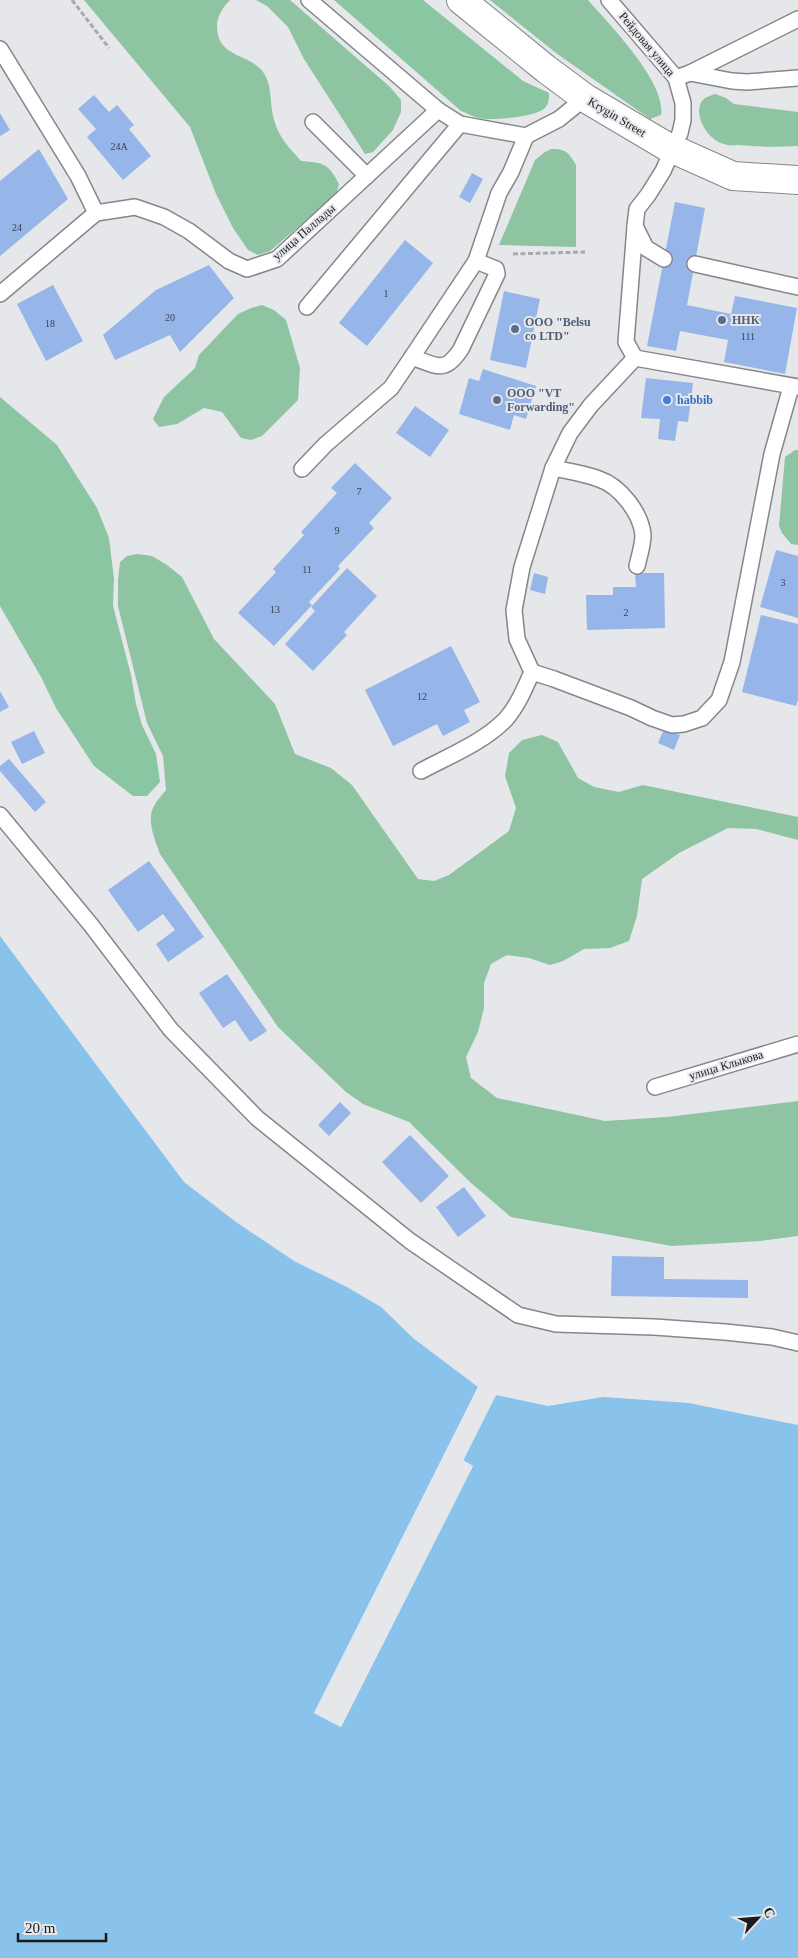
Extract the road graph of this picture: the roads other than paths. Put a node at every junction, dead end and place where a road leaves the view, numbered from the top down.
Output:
1 (309, 0) edge
2 (461, 0) edge
3 (609, 0) edge
4 (798, 19) edge
5 (0, 49) edge
6 (690, 72) junction
7 (676, 78) junction
8 (798, 78) edge
9 (585, 98) junction
10 (438, 110) junction
11 (313, 122) dead end
12 (460, 124) junction
13 (526, 136) junction
14 (674, 148) junction
15 (367, 176) junction
16 (798, 180) edge
17 (96, 213) junction
18 (635, 226) junction
19 (664, 259) dead end
20 (476, 261) junction
21 (694, 264) dead end
22 (798, 286) edge
23 (0, 294) edge
24 (307, 307) dead end
25 (412, 357) junction
26 (635, 358) junction
27 (795, 387) edge
28 (553, 468) junction
29 (302, 469) dead end
30 (637, 566) dead end
31 (532, 672) junction
32 (421, 772) dead end
33 (0, 815) edge
34 (798, 1044) edge
35 (655, 1086) dead end
36 (798, 1343) edge

1 - 10 lane
2 - 9 main road, Krygin Street
3 - 7 lane, Рейдовая улица
4 - 6 lane
5 - 17 lane
6 - 7 lane
6 - 8 lane
7 - 14 lane, Рейдовая улица
9 - 13 lane
9 - 14 main road, Krygin Street
10 - 12 lane
10 - 15 lane, улица Паллады
11 - 15 lane
12 - 13 lane
12 - 24 lane
13 - 20 lane
14 - 16 main road, Krygin Street
14 - 18 lane, Рейдовая улица
15 - 17 lane, улица Паллады
17 - 23 lane
18 - 19 lane
18 - 26 lane, Рейдовая улица
20 - 25 lane
20 - 25 lane
21 - 22 lane
25 - 29 lane
26 - 27 lane
26 - 28 lane
27 - 31 lane
28 - 30 lane
28 - 31 lane
31 - 32 lane
33 - 36 lane
34 - 35 lane, улица Клыкова

